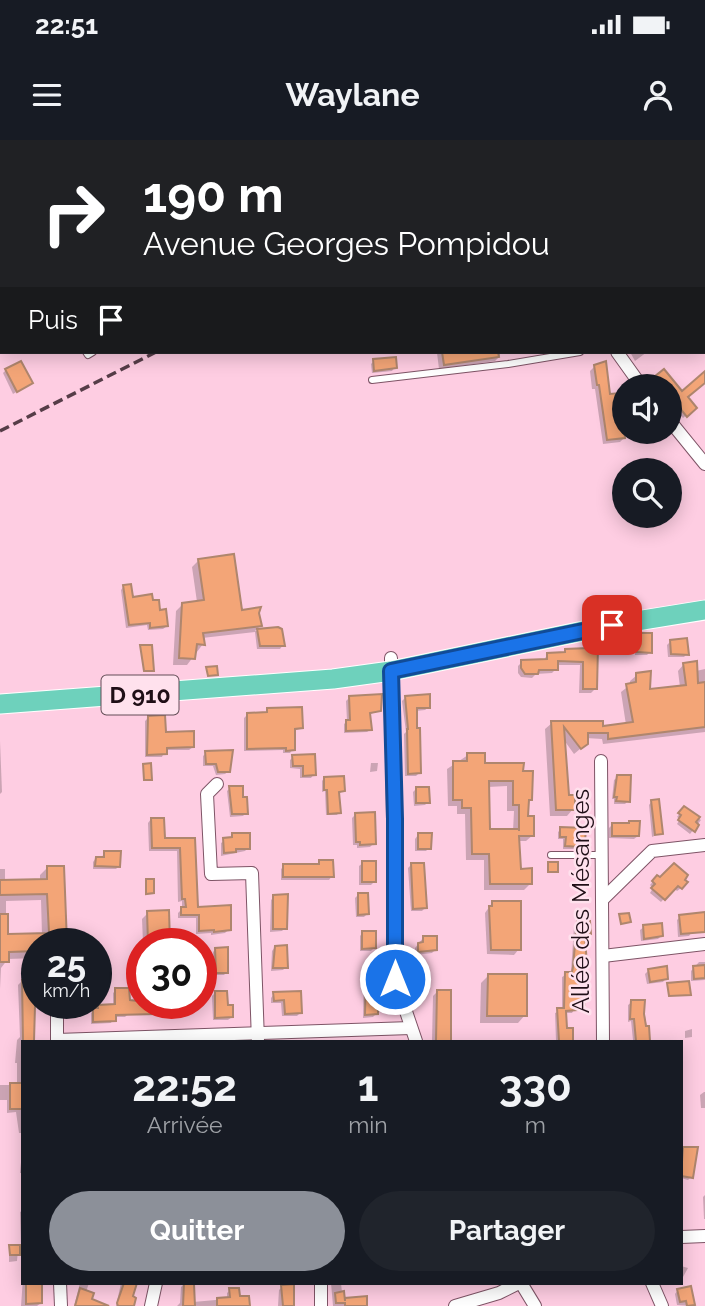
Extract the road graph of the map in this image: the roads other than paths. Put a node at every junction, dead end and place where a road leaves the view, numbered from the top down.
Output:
1 (568, 354) edge
2 (618, 354) edge
3 (633, 374) edge
4 (372, 380) dead end
5 (682, 435) edge
6 (705, 463) edge
7 (705, 600) edge
8 (705, 610) edge
9 (391, 665) junction
10 (0, 704) edge
11 (601, 761) dead end
12 (217, 784) dead end
13 (705, 845) edge
14 (551, 855) dead end
15 (602, 855) junction
16 (602, 901) junction
17 (705, 944) edge
18 (603, 956) junction
19 (57, 1019) edge
20 (411, 1028) junction
21 (258, 1038) edge
22 (57, 1040) edge
23 (119, 1040) edge
24 (416, 1040) edge
25 (603, 1040) edge
26 (705, 1236) edge
27 (683, 1237) edge
28 (60, 1285) edge
29 (156, 1285) edge
30 (321, 1285) edge
31 (516, 1285) edge
32 (521, 1285) edge
33 (653, 1285) edge
34 (61, 1306) edge
35 (151, 1306) edge
36 (321, 1306) edge
37 (455, 1306) edge
38 (535, 1306) edge
39 (662, 1306) edge

1 - 4 lane
2 - 3 street
5 - 6 street
7 - 9 main road, D 910
8 - 9 main road, D 910
9 - 10 main road, D 910
9 - 20 street
11 - 15 street, Allée des Mésanges
12 - 21 street
13 - 16 street
14 - 15 lane
15 - 16 street, Allée des Mésanges
16 - 18 street, Allée des Mésanges
17 - 18 street
18 - 25 street, Allée des Mésanges
19 - 22 street
20 - 21 street
20 - 24 street
21 - 23 street
22 - 23 street
26 - 27 street
28 - 34 street
29 - 35 street
30 - 36 street
31 - 37 street
32 - 38 street
33 - 39 street

